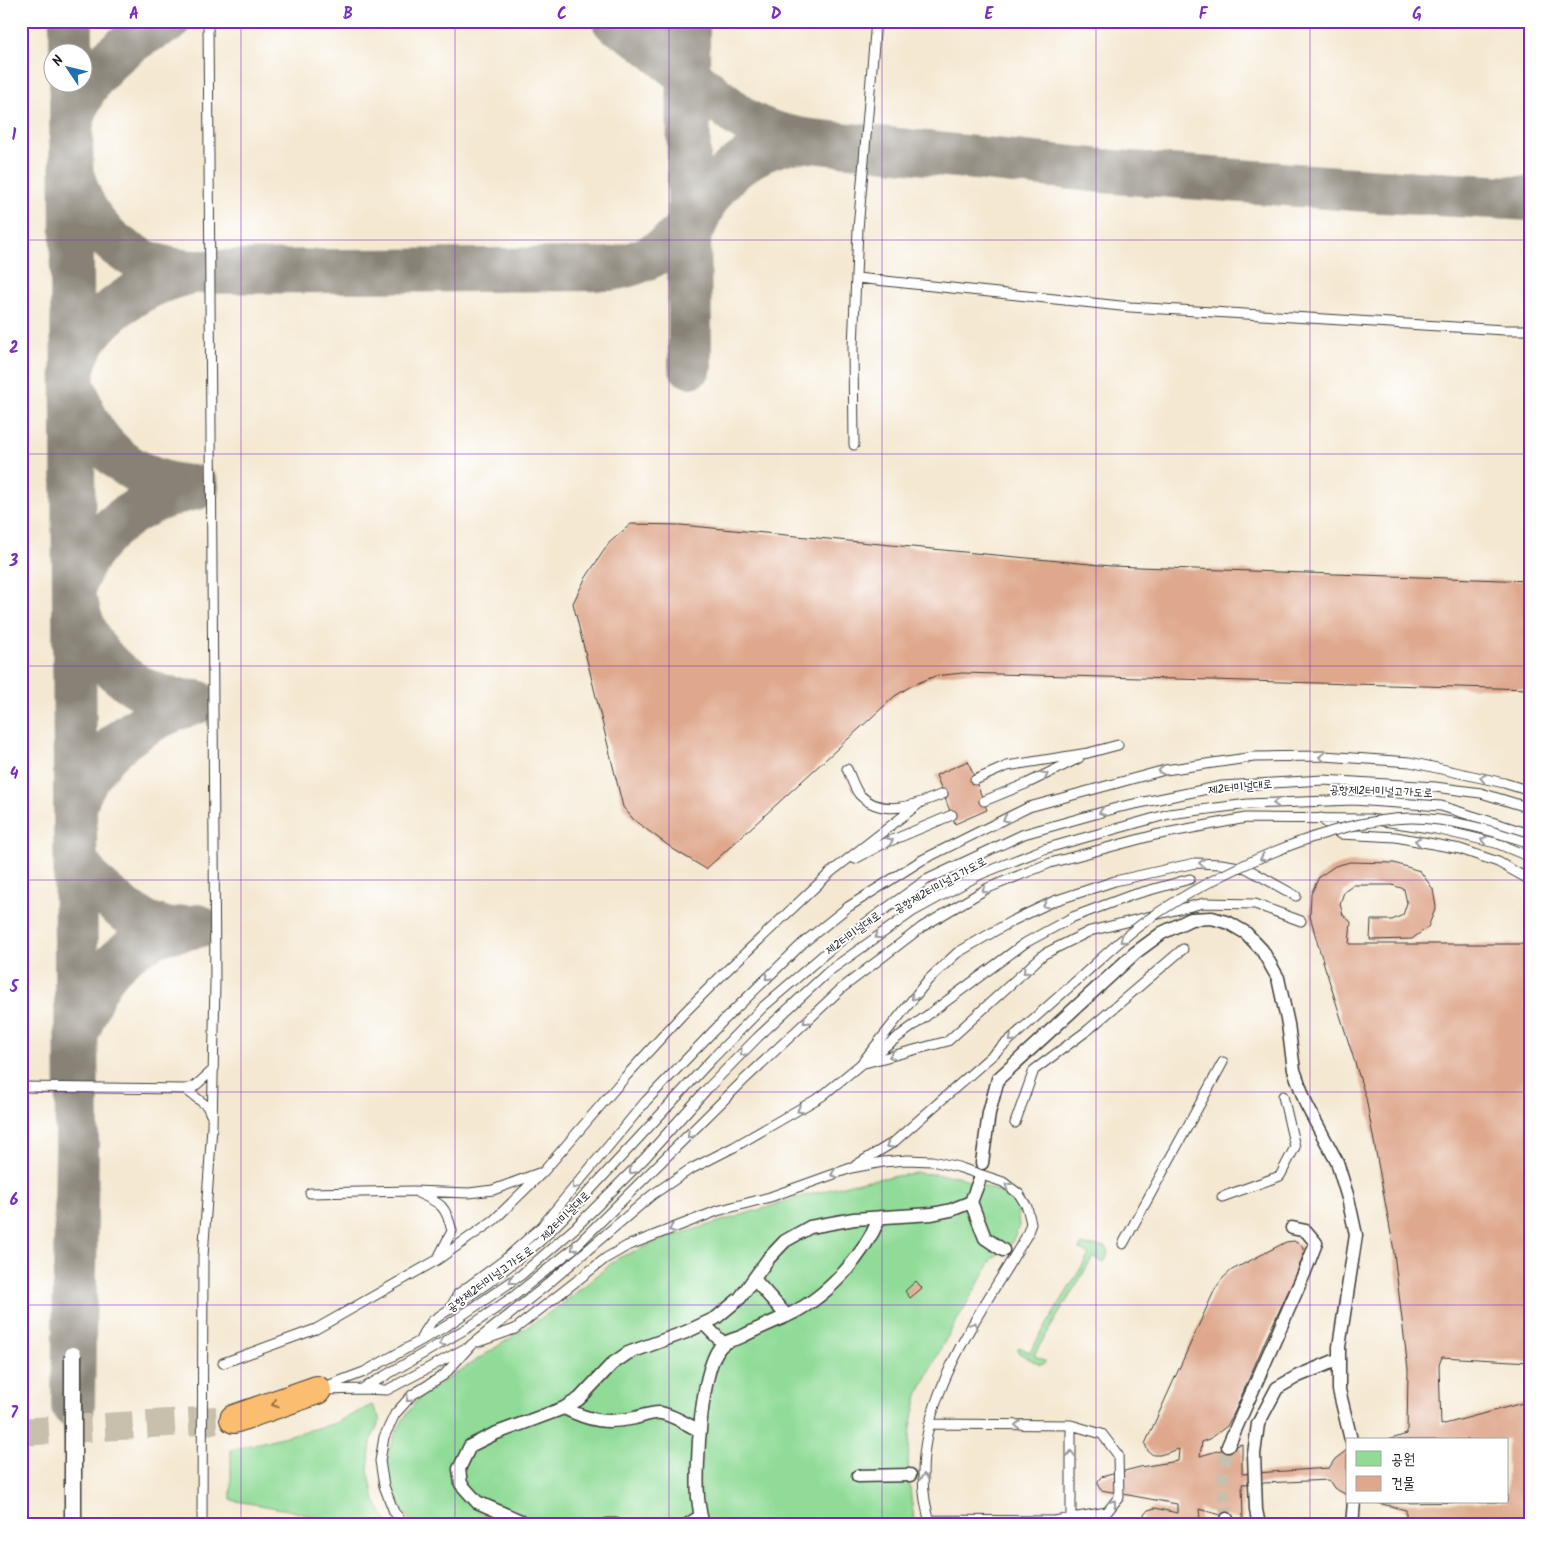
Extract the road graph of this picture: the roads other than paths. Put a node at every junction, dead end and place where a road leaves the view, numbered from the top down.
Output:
1 (208, 21) edge
2 (876, 21) edge
3 (857, 278) junction
4 (1530, 330) edge
5 (854, 445) dead end
6 (1118, 745) dead end
7 (1088, 753) junction
8 (847, 769) dead end
9 (976, 780) dead end
10 (1530, 791) edge
11 (943, 794) dead end
12 (984, 801) dead end
13 (920, 803) junction
14 (1530, 808) edge
15 (952, 815) dead end
16 (1321, 818) junction
17 (1530, 834) edge
18 (1530, 843) edge
19 (1530, 857) edge
20 (831, 872) junction
21 (1190, 879) dead end
22 (1530, 880) edge
23 (1296, 896) dead end
24 (1301, 921) dead end
25 (1183, 949) dead end
26 (1223, 1062) dead end
27 (861, 1064) junction
28 (214, 1069) junction
29 (21, 1087) edge
30 (185, 1089) junction
31 (1284, 1096) dead end
32 (1015, 1122) dead end
33 (212, 1127) junction
34 (982, 1163) dead end
35 (850, 1168) junction
36 (544, 1171) junction
37 (979, 1181) dead end
38 (413, 1191) junction
39 (310, 1193) dead end
40 (1222, 1197) dead end
41 (971, 1202) junction
42 (880, 1217) junction
43 (1292, 1228) dead end
44 (1123, 1244) dead end
45 (1003, 1250) dead end
46 (437, 1260) junction
47 (754, 1279) junction
48 (451, 1307) junction
49 (787, 1316) junction
50 (705, 1325) junction
51 (420, 1341) junction
52 (724, 1344) junction
53 (471, 1345) junction
54 (73, 1356) dead end
55 (1339, 1359) junction
56 (223, 1363) dead end
57 (317, 1390) junction
58 (362, 1390) junction
59 (564, 1408) junction
60 (234, 1418) tunnel mouth
61 (929, 1424) junction
62 (1071, 1425) junction
63 (700, 1432) junction
64 (1351, 1438) edge
65 (1228, 1446) tunnel mouth
66 (910, 1475) dead end
67 (858, 1476) dead end
68 (1354, 1504) edge
69 (1071, 1518) junction
70 (701, 1521) edge
71 (931, 1522) edge
72 (73, 1525) edge
73 (202, 1525) edge
74 (405, 1525) edge
75 (530, 1525) edge
76 (607, 1525) edge
77 (616, 1525) edge
78 (687, 1525) edge
79 (1259, 1525) edge
80 (1352, 1525) edge

1 - 28 lane
2 - 3 lane
3 - 4 lane
3 - 5 lane
6 - 7 lane
7 - 9 lane
12 -> 7 lane
8 - 13 lane
10 -> 48 lane, 공항제2터미널고가도로
11 - 13 lane
13 - 20 lane
14 -> 48 lane, 제2터미널대로
20 -> 15 lane
19 -> 16 lane
22 -> 16 lane
16 -> 58 lane
17 -> 51 lane, 공항제2터미널고가도로
18 -> 35 lane, bridge
20 - 36 lane
21 - 27 lane
23 -> 27 lane
24 -> 27 lane
25 - 32 lane
26 - 44 lane
27 -> 53 lane
28 - 30 lane
28 - 33 lane
29 - 30 lane
30 - 33 lane
31 - 40 lane
33 - 73 lane
34 - 55 street
35 -> 53 lane
61 -> 35 lane
36 - 38 lane
36 - 46 lane
37 - 41 street
38 - 39 lane
38 - 46 lane
41 - 42 street
41 - 45 street
42 - 47 street
42 - 49 street
43 - 65 street
46 - 56 lane
47 - 49 street
47 - 50 street
48 - 51 lane, 제2터미널대로
49 - 52 street
50 - 52 street
50 - 59 street
51 - 57 lane, 제2터미널대로
52 - 63 street
53 - 58 lane, 제2터미널대로
53 -> 74 lane
54 - 72 street, bridge
55 - 64 street
55 - 79 street
57 - 58 lane, 제2터미널대로
57 -> 60 highway, 제2터미널대로
59 - 63 street
59 - 75 street
62 -> 61 lane
71 -> 61 lane
69 -> 62 lane
69 -> 62 lane
63 - 70 street
66 - 67 street
68 - 80 street
69 - 71 lane
70 - 78 street
76 - 77 street

